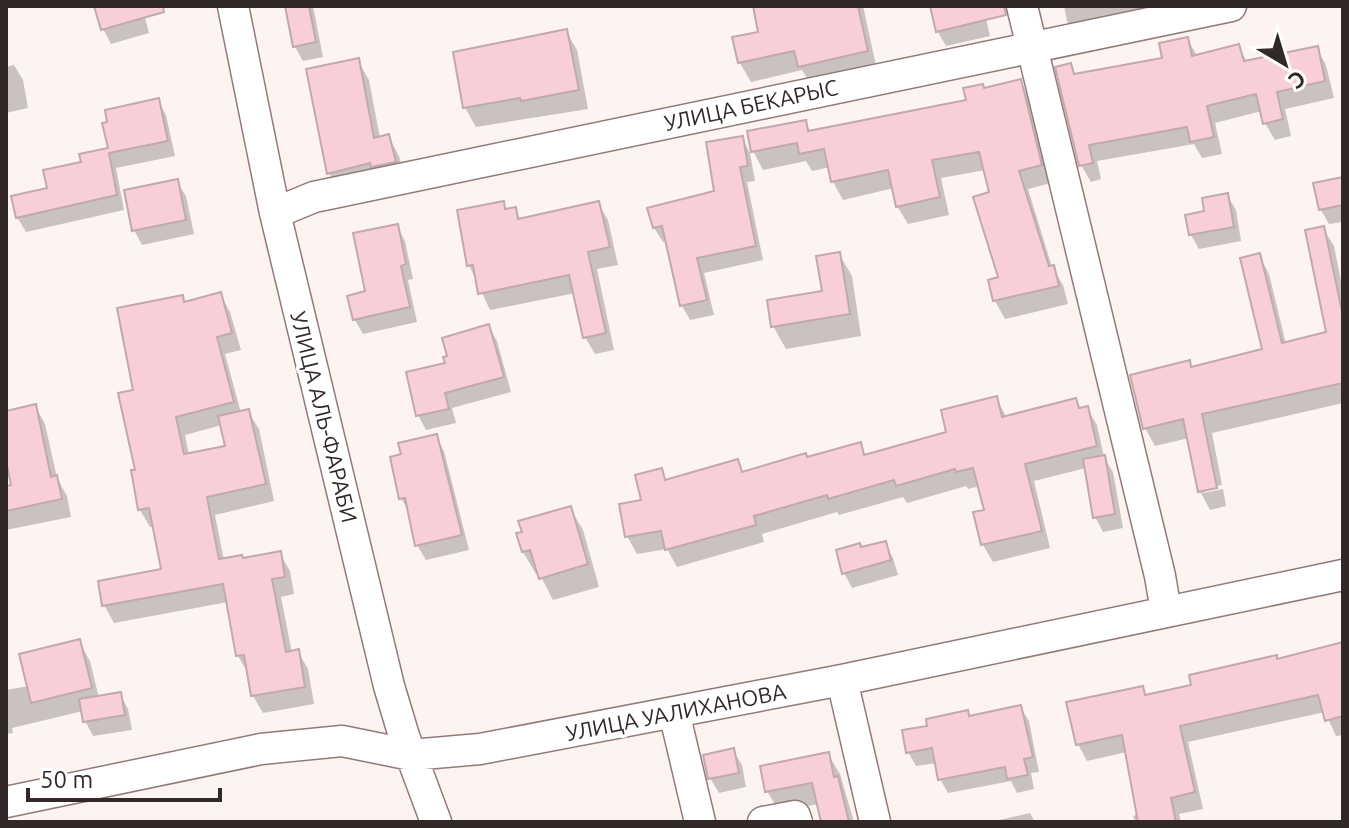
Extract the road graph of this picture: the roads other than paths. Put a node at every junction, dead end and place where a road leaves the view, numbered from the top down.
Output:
1 (233, 6) edge
2 (1022, 6) edge
3 (1231, 6) edge
4 (1031, 46) junction
5 (275, 213) junction
6 (1343, 575) edge
7 (1166, 611) junction
8 (842, 680) junction
9 (674, 712) junction
10 (411, 755) junction
11 (6, 802) edge
12 (436, 822) edge
13 (700, 822) edge
14 (763, 822) edge
15 (797, 822) edge
16 (875, 822) edge

1 - 5 street, УЛИЦА АЛЬ-ФАРАБИ
2 - 4 street
3 - 4 street, УЛИЦА БЕКАРЫС
4 - 5 street, УЛИЦА БЕКАРЫС
4 - 7 street
5 - 10 street, УЛИЦА АЛЬ-ФАРАБИ
6 - 7 street, УЛИЦА УАЛИХАНОВА
7 - 8 street, УЛИЦА УАЛИХАНОВА
8 - 9 street, УЛИЦА УАЛИХАНОВА
8 - 16 street
9 - 10 street, УЛИЦА УАЛИХАНОВА
9 - 13 street
10 - 11 street, УЛИЦА УАЛИХАНОВА
10 - 12 street, УЛИЦА АЛЬ-ФАРАБИ
14 - 15 street

